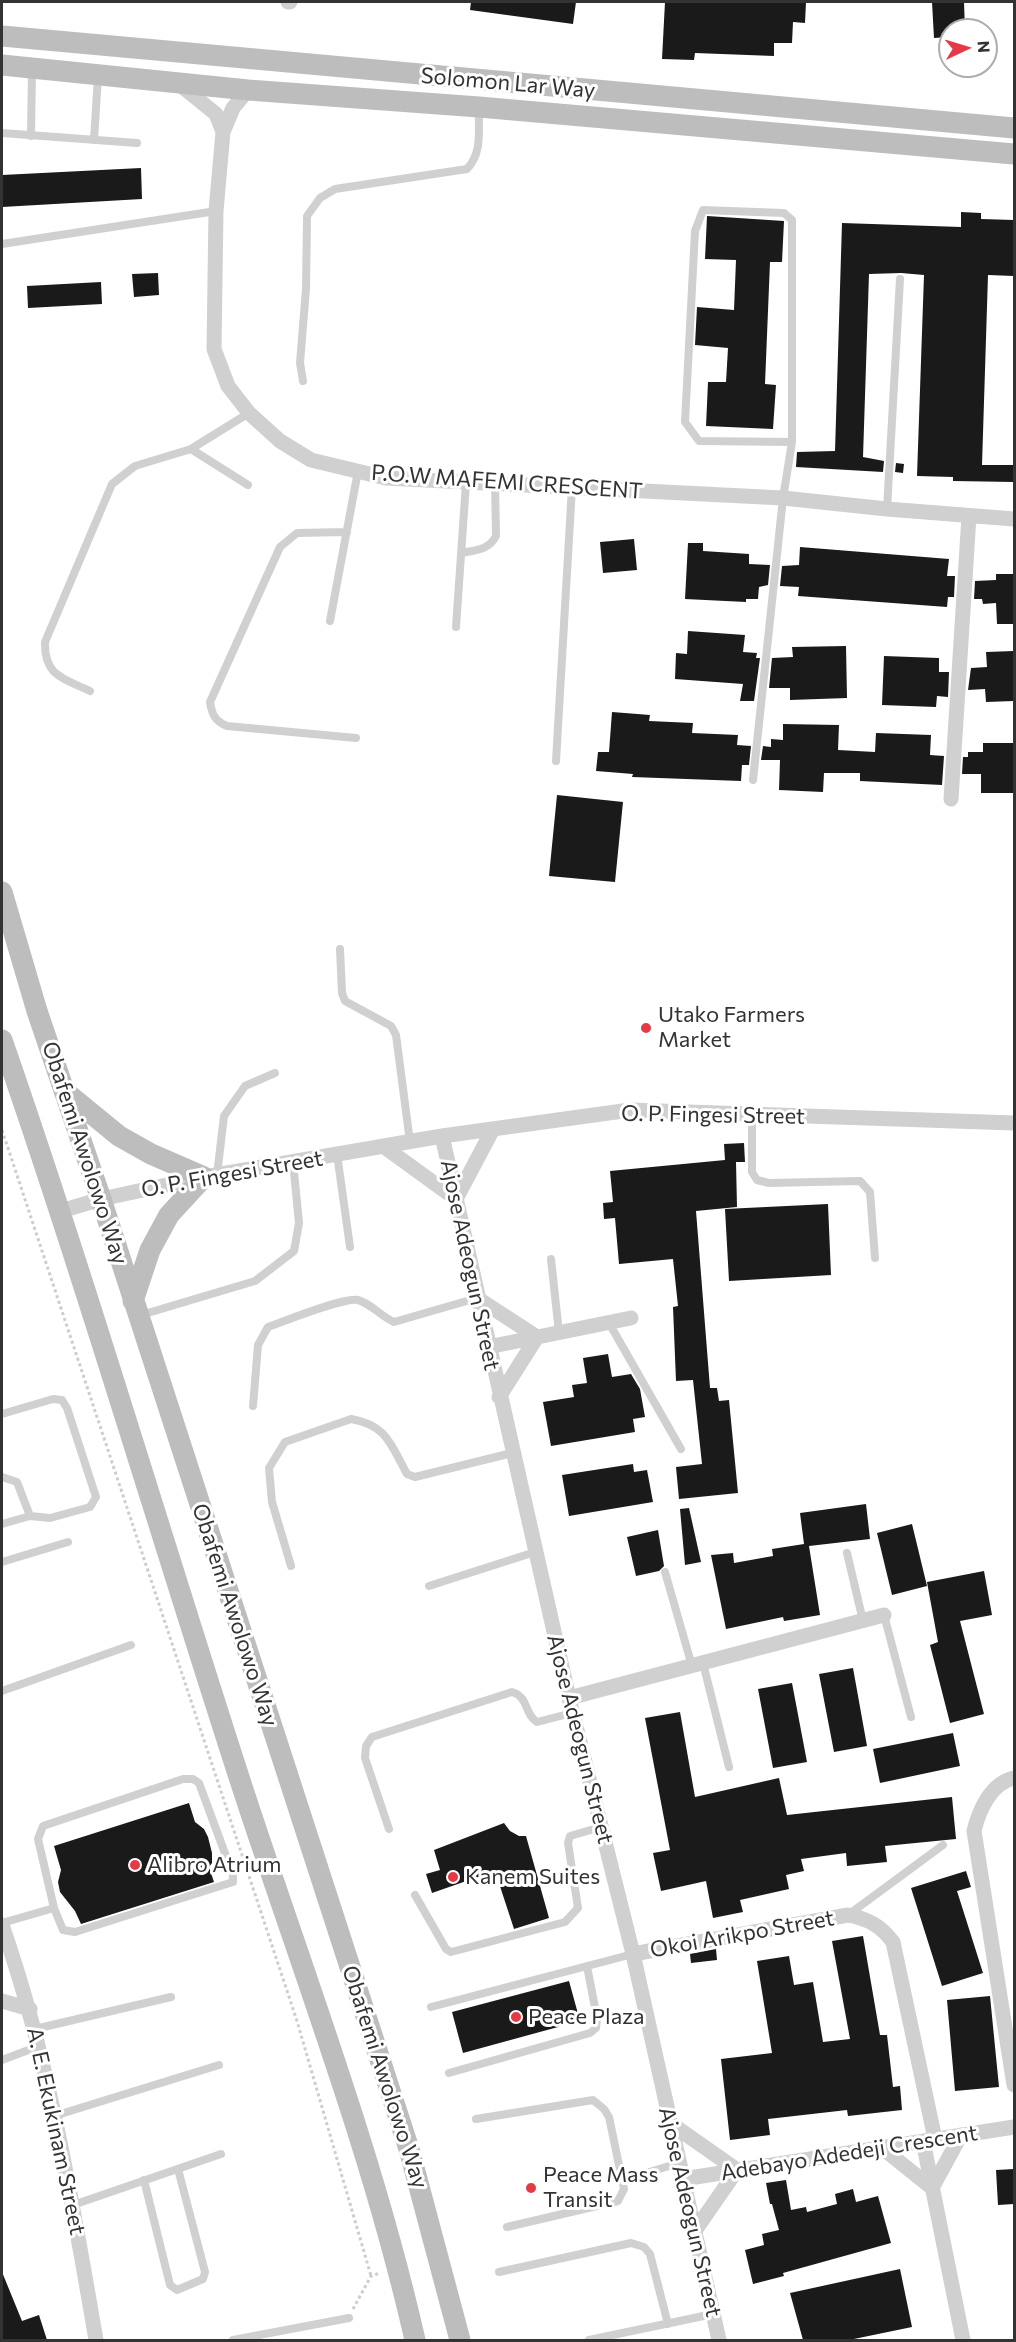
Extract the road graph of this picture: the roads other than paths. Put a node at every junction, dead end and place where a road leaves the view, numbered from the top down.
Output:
1 (2, 36) edge
2 (2, 65) edge
3 (32, 68) junction
4 (98, 75) junction
5 (179, 84) junction
6 (248, 90) junction
7 (479, 107) junction
8 (1014, 128) edge
9 (223, 132) junction
10 (2, 133) edge
11 (31, 136) junction
12 (94, 140) junction
13 (137, 143) dead end
14 (1014, 154) edge
15 (216, 211) junction
16 (2, 244) edge
17 (900, 279) dead end
18 (303, 381) dead end
19 (249, 413) junction
20 (792, 442) junction
21 (191, 449) junction
22 (358, 471) junction
23 (466, 483) junction
24 (495, 483) junction
25 (248, 486) dead end
26 (572, 487) junction
27 (783, 498) junction
28 (887, 509) junction
29 (969, 516) junction
30 (1014, 519) edge
31 (346, 532) junction
32 (462, 553) junction
33 (330, 621) dead end
34 (456, 627) dead end
35 (90, 691) dead end
36 (356, 738) dead end
37 (556, 761) dead end
38 (753, 780) dead end
39 (951, 800) dead end
40 (2, 892) edge
41 (340, 949) dead end
42 (2, 1040) edge
43 (275, 1073) dead end
44 (64, 1091) junction
45 (752, 1114) junction
46 (1014, 1123) edge
47 (493, 1129) junction
48 (442, 1136) junction
49 (410, 1142) junction
50 (383, 1146) junction
51 (337, 1154) junction
52 (293, 1162) junction
53 (210, 1176) junction
54 (101, 1198) junction
55 (456, 1199) junction
56 (61, 1211) junction
57 (350, 1247) dead end
58 (875, 1258) dead end
59 (551, 1259) dead end
60 (477, 1298) junction
61 (136, 1309) junction
62 (632, 1318) dead end
63 (609, 1323) junction
64 (559, 1333) junction
65 (537, 1337) junction
66 (488, 1347) junction
67 (500, 1397) junction
68 (253, 1406) dead end
69 (2, 1414) edge
70 (681, 1449) dead end
71 (512, 1453) junction
72 (2, 1476) edge
73 (30, 1516) junction
74 (2, 1524) edge
75 (68, 1542) dead end
76 (535, 1552) junction
77 (847, 1553) dead end
78 (2, 1562) edge
79 (291, 1566) dead end
80 (665, 1572) dead end
81 (429, 1586) dead end
82 (884, 1616) joint
83 (863, 1621) junction
84 (131, 1645) dead end
85 (698, 1664) junction
86 (2, 1691) edge
87 (571, 1706) junction
88 (911, 1717) dead end
89 (729, 1767) dead end
90 (1014, 1778) edge
91 (601, 1827) junction
92 (389, 1829) dead end
93 (944, 1845) dead end
94 (415, 1895) dead end
95 (54, 1908) junction
96 (848, 1915) junction
97 (2, 1924) edge
98 (6, 1953) edge
99 (633, 1954) junction
100 (587, 1966) junction
101 (171, 1998) dead end
102 (2, 2001) edge
103 (431, 2007) dead end
104 (30, 2009) junction
105 (35, 2029) junction
106 (39, 2046) junction
107 (2, 2060) edge
108 (219, 2065) dead end
109 (449, 2073) dead end
110 (1014, 2085) edge
111 (54, 2116) junction
112 (476, 2119) dead end
113 (670, 2123) junction
114 (1014, 2127) edge
115 (962, 2135) junction
116 (929, 2140) junction
117 (881, 2147) junction
118 (221, 2154) dead end
119 (679, 2163) junction
120 (178, 2169) junction
121 (737, 2170) junction
122 (683, 2179) junction
123 (623, 2180) junction
124 (144, 2181) junction
125 (932, 2188) junction
126 (73, 2205) junction
127 (507, 2227) dead end
128 (694, 2232) junction
129 (499, 2272) dead end
130 (713, 2314) junction
131 (349, 2318) road end
132 (668, 2324) junction
133 (96, 2340) edge
134 (233, 2340) edge
135 (415, 2340) edge
136 (460, 2340) edge
137 (589, 2340) edge
138 (719, 2340) edge
139 (963, 2340) edge

1 - 8 main road, Solomon Lar Way
2 - 3 main road, Solomon Lar Way
3 - 4 main road, Solomon Lar Way
3 - 11 lane
4 - 5 main road, Solomon Lar Way
4 - 12 lane
5 - 6 main road, Solomon Lar Way
5 - 9 street
6 - 7 main road, Solomon Lar Way
6 - 9 street, P.O.W MAFEMI CRESCENT
7 - 14 main road, Solomon Lar Way
7 - 18 lane
9 - 15 street, P.O.W MAFEMI CRESCENT
10 - 11 lane
11 - 12 lane
12 - 13 lane
15 - 16 lane
15 - 19 street, P.O.W MAFEMI CRESCENT
17 - 28 lane
19 - 21 lane
19 - 22 street, P.O.W MAFEMI CRESCENT
20 - 20 lane
20 - 27 lane
21 - 25 lane
21 - 35 lane
22 - 23 street, P.O.W MAFEMI CRESCENT
22 - 31 lane
23 - 24 street, P.O.W MAFEMI CRESCENT
23 - 32 lane
24 - 26 street, P.O.W MAFEMI CRESCENT
24 - 32 lane
26 - 27 street, P.O.W MAFEMI CRESCENT
26 - 37 lane
27 - 28 street, P.O.W MAFEMI CRESCENT
27 - 38 lane
28 - 29 street, P.O.W MAFEMI CRESCENT
29 - 30 street, P.O.W MAFEMI CRESCENT
29 - 39 street
31 - 33 lane
31 - 36 lane
32 - 34 lane
40 - 44 main road, Obafemi Awolowo Way
41 - 49 lane
42 - 56 main road, Obafemi Awolowo Way
43 - 53 lane
44 - 53 main road
44 - 54 main road, Obafemi Awolowo Way
45 - 46 street, O. P. Fingesi Street
45 - 47 street, O. P. Fingesi Street
45 - 58 lane
47 - 48 street, O. P. Fingesi Street
47 - 55 street
48 - 49 street, O. P. Fingesi Street
48 - 55 street, Ajose Adeogun Street
49 - 50 street, O. P. Fingesi Street
50 - 51 street, O. P. Fingesi Street
50 - 55 street
51 - 52 street, O. P. Fingesi Street
51 - 57 lane
52 - 53 street, O. P. Fingesi Street
52 - 61 lane
53 - 54 street, O. P. Fingesi Street
53 - 61 main road
54 - 56 street, O. P. Fingesi Street
54 - 61 main road, Obafemi Awolowo Way
55 - 60 street, Ajose Adeogun Street
56 - 135 main road, Obafemi Awolowo Way
59 - 64 lane
60 - 65 street
60 - 66 street, Ajose Adeogun Street
60 - 68 lane
61 - 136 main road, Obafemi Awolowo Way
62 - 63 street
63 - 64 street
63 - 70 lane
64 - 65 street
65 - 66 street
65 - 67 street
66 - 67 street, Ajose Adeogun Street
67 - 71 street, Ajose Adeogun Street
69 - 73 lane
71 - 76 street, Ajose Adeogun Street
71 - 79 lane
72 - 73 lane
73 - 74 lane
75 - 78 lane
76 - 81 lane
76 - 87 street, Ajose Adeogun Street
77 - 83 lane
80 - 85 lane
82 - 83 street
82 - 88 lane
83 - 85 street
84 - 86 lane
85 - 87 street
85 - 89 lane
87 - 91 street, Ajose Adeogun Street
87 - 92 lane
90 - 110 street
91 - 94 lane
91 - 99 street, Ajose Adeogun Street
93 - 96 lane
95 - 95 lane
95 - 97 lane
96 - 99 street, Okoi Arikpo Street
96 - 116 street, Okoi Arikpo Street
97 - 98 street, A. E. Ekukinam Street
98 - 104 street, A. E. Ekukinam Street
99 - 100 lane
99 - 113 street, Ajose Adeogun Street
100 - 103 lane
100 - 109 lane
101 - 105 lane
102 - 104 street
104 - 105 street, A. E. Ekukinam Street
105 - 106 street, A. E. Ekukinam Street
106 - 107 lane
106 - 111 street, A. E. Ekukinam Street
108 - 111 lane
111 - 126 street, A. E. Ekukinam Street
112 - 123 lane
113 - 119 street, Ajose Adeogun Street
113 - 121 street
114 - 115 street, Adebayo Adedeji Crescent
115 - 116 street, Adebayo Adedeji Crescent
115 - 125 street
116 - 117 street, Adebayo Adedeji Crescent
116 - 125 street, Okoi Arikpo Street
117 - 121 street, Adebayo Adedeji Crescent
117 - 125 street
118 - 120 lane
119 - 122 street, Ajose Adeogun Street
119 - 123 lane
120 - 124 lane
120 - 124 lane
121 - 122 street, Adebayo Adedeji Crescent
121 - 128 street
122 - 128 street, Ajose Adeogun Street
123 - 127 lane
124 - 126 lane
125 - 139 street, Okoi Arikpo Street
126 - 133 street, A. E. Ekukinam Street
128 - 130 street, Ajose Adeogun Street
129 - 132 lane
130 - 132 lane
130 - 138 street, Ajose Adeogun Street
131 - 134 lane
132 - 137 lane

